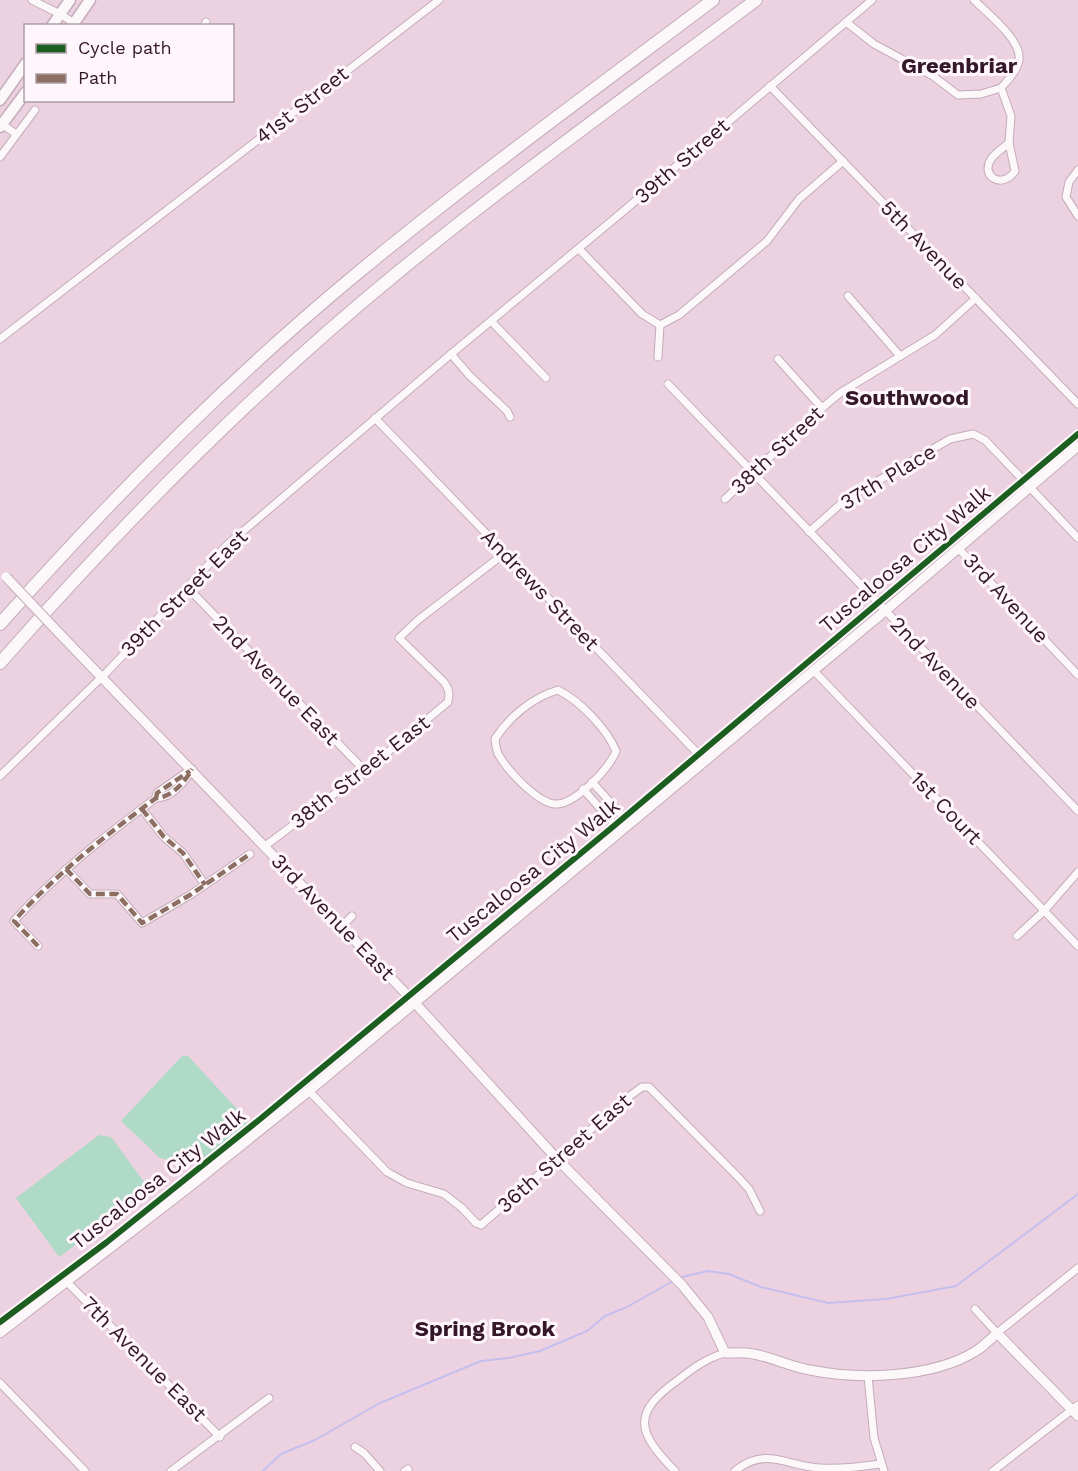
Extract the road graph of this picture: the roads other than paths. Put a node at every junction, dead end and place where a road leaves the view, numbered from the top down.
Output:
1 (32, 0) edge
2 (70, 0) edge
3 (90, 0) edge
4 (439, 0) edge
5 (713, 0) edge
6 (756, 0) edge
7 (872, 0) edge
8 (974, 0) edge
9 (60, 14) junction
10 (846, 22) junction
11 (53, 24) edge
12 (73, 24) edge
13 (75, 24) edge
14 (24, 66) edge
15 (770, 86) junction
16 (1001, 88) junction
17 (24, 95) edge
18 (0, 100) edge
19 (35, 110) dead end
20 (1, 125) edge
21 (16, 134) junction
22 (1009, 143) junction
23 (0, 157) edge
24 (843, 161) junction
25 (1078, 170) edge
26 (1078, 216) edge
27 (579, 249) junction
28 (848, 296) dead end
29 (976, 298) junction
30 (491, 321) junction
31 (660, 325) junction
32 (0, 339) edge
33 (451, 354) junction
34 (900, 356) junction
35 (658, 357) dead end
36 (778, 359) dead end
37 (546, 378) dead end
38 (668, 384) dead end
39 (1078, 404) edge
40 (822, 408) junction
41 (510, 417) dead end
42 (375, 418) junction
43 (1078, 446) edge
44 (753, 473) junction
45 (1030, 487) junction
46 (725, 499) dead end
47 (809, 532) junction
48 (1078, 538) edge
49 (958, 548) junction
50 (505, 553) junction
51 (3, 574) edge
52 (187, 588) junction
53 (885, 611) junction
54 (0, 624) edge
55 (0, 663) edge
56 (813, 670) junction
57 (1078, 675) edge
58 (102, 677) junction
59 (705, 761) junction
60 (192, 769) junction
61 (365, 771) junction
62 (0, 776) edge
63 (592, 782) junction
64 (583, 789) junction
65 (142, 809) junction
66 (1078, 811) edge
67 (630, 824) junction
68 (620, 831) junction
69 (265, 846) junction
70 (250, 854) dead end
71 (66, 869) junction
72 (1078, 872) edge
73 (205, 885) junction
74 (1044, 911) junction
75 (352, 916) dead end
76 (342, 926) junction
77 (1017, 936) dead end
78 (38, 946) dead end
79 (1078, 946) edge
80 (415, 1003) junction
81 (309, 1091) junction
82 (557, 1159) junction
83 (760, 1211) dead end
84 (1077, 1268) edge
85 (68, 1282) junction
86 (975, 1310) dead end
87 (0, 1332) edge
88 (997, 1333) junction
89 (725, 1353) junction
90 (868, 1376) junction
91 (0, 1383) edge
92 (269, 1398) dead end
93 (1076, 1410) edge
94 (220, 1437) junction
95 (355, 1447) dead end
96 (882, 1467) edge
97 (85, 1471) edge
98 (171, 1471) edge
99 (380, 1471) edge
100 (675, 1471) edge
101 (735, 1471) edge
102 (993, 1471) edge

1 - 9 street
2 - 9 main road
3 - 13 main road
4 - 32 street, 41st Street
5 - 54 highway
6 - 55 highway
7 - 10 street, 39th Street
8 - 16 street
9 - 11 main road
9 - 12 street
10 - 15 street, 39th Street
10 - 16 street
14 - 18 main road
15 - 24 street, 5th Avenue
15 - 27 street, 39th Street
16 - 22 street
17 - 20 main road
19 - 21 street
20 - 21 street
21 - 23 street
22 - 22 street
24 - 29 street, 5th Avenue
24 - 31 street
25 - 26 street
27 - 30 street, 39th Street
27 - 31 street
28 - 34 street
29 - 34 street, 38th Street
29 - 39 street, 5th Avenue
30 - 33 street, 39th Street
30 - 37 street
31 - 35 street
33 - 41 street
33 - 42 street, 39th Street
34 - 40 street, 38th Street
36 - 40 street
38 - 44 street, 2nd Avenue
40 - 44 street, 38th Street
42 - 50 street, Andrews Street
42 - 52 street, 39th Street East
43 - 45 street
44 - 46 street, 38th Street
44 - 47 street, 2nd Avenue
45 - 47 street, 37th Place
45 - 48 street
45 - 49 street
47 - 53 street, 2nd Avenue
49 - 53 street
49 - 57 street, 3rd Avenue
50 - 59 street, Andrews Street
50 - 61 street, 38th Street East
51 - 58 street, 3rd Avenue East, bridge
52 - 58 street, 39th Street East
52 - 61 street, 2nd Avenue East
53 - 56 street
53 - 66 street, 2nd Avenue
56 - 59 street
56 - 74 street, 1st Court
58 - 60 street, 3rd Avenue East
58 - 62 street, 39th Street East
59 - 67 street
60 - 65 street
60 - 69 street, 3rd Avenue East
61 - 69 street, 38th Street East
63 - 64 street
63 - 64 street
63 - 67 street
64 - 68 street
65 - 71 street
65 - 73 street
67 - 68 street
68 - 80 street
69 - 76 street, 3rd Avenue East
70 - 73 street
71 - 73 street
71 - 78 street
72 - 74 street
74 - 77 street
74 - 79 street, 1st Court
75 - 76 street
76 - 80 street, 3rd Avenue East
80 - 81 street
80 - 82 street, 3rd Avenue East
81 - 82 street, 36th Street East
81 - 85 street
82 - 83 street, 36th Street East
82 - 89 street, 3rd Avenue East
84 - 88 street
85 - 87 street
85 - 94 street, 7th Avenue East
86 - 88 street
88 - 90 street
88 - 93 street
89 - 90 street
89 - 100 street
90 - 96 street
91 - 97 street
92 - 94 street
93 - 102 street
94 - 98 street
95 - 99 street
96 - 101 street

